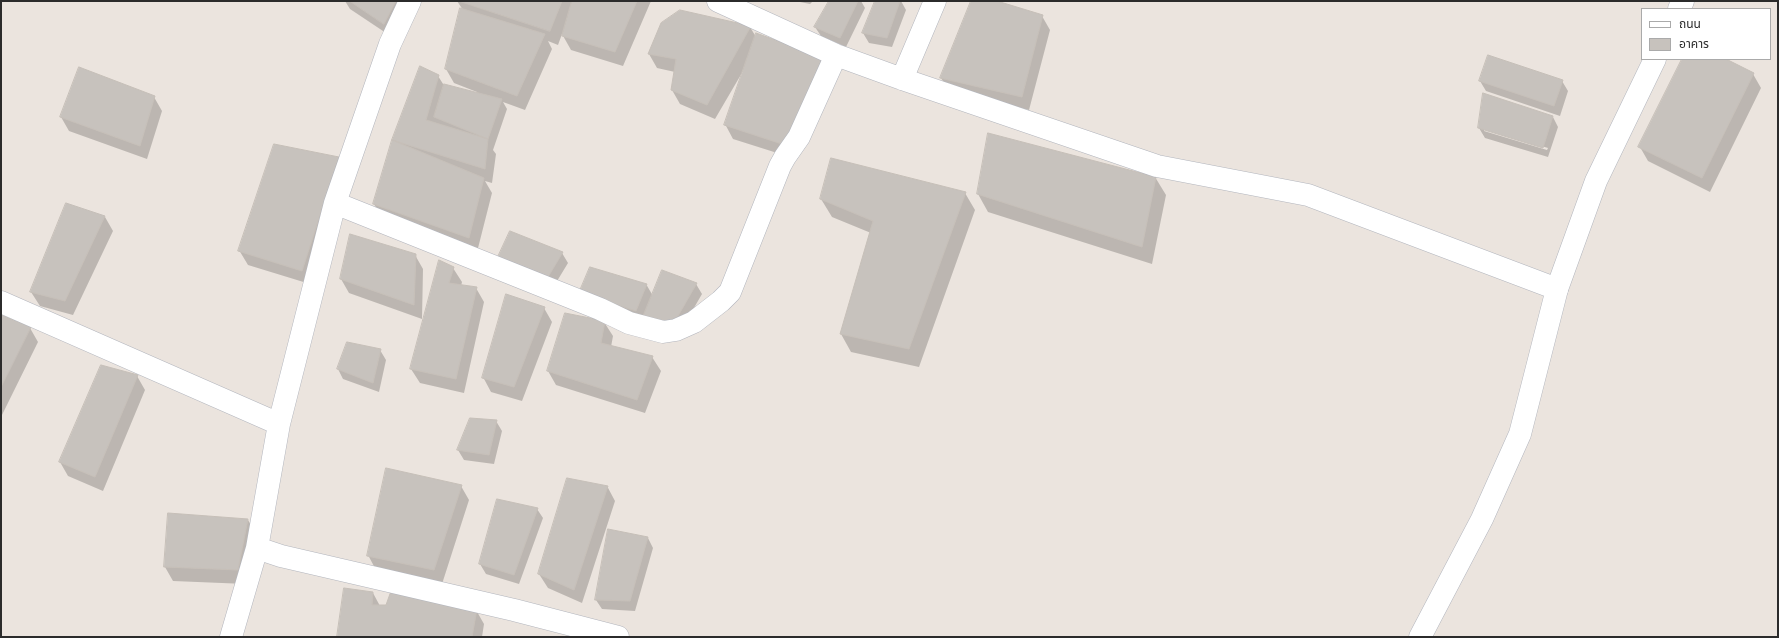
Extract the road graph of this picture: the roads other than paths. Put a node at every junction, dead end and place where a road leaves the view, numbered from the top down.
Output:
1 (410, 1) edge
2 (718, 1) edge
3 (935, 1) edge
4 (836, 55) junction
5 (1655, 60) edge
6 (902, 79) junction
7 (335, 203) junction
8 (1557, 289) junction
9 (1, 302) edge
10 (279, 424) junction
11 (257, 548) junction
12 (231, 637) edge
13 (618, 637) edge
14 (1420, 637) edge

1 - 7 street
2 - 4 street
3 - 6 street
4 - 6 street
4 - 7 street
5 - 8 street
6 - 8 street
7 - 10 street
8 - 14 street
9 - 10 street
10 - 11 street
11 - 12 street
11 - 13 street

